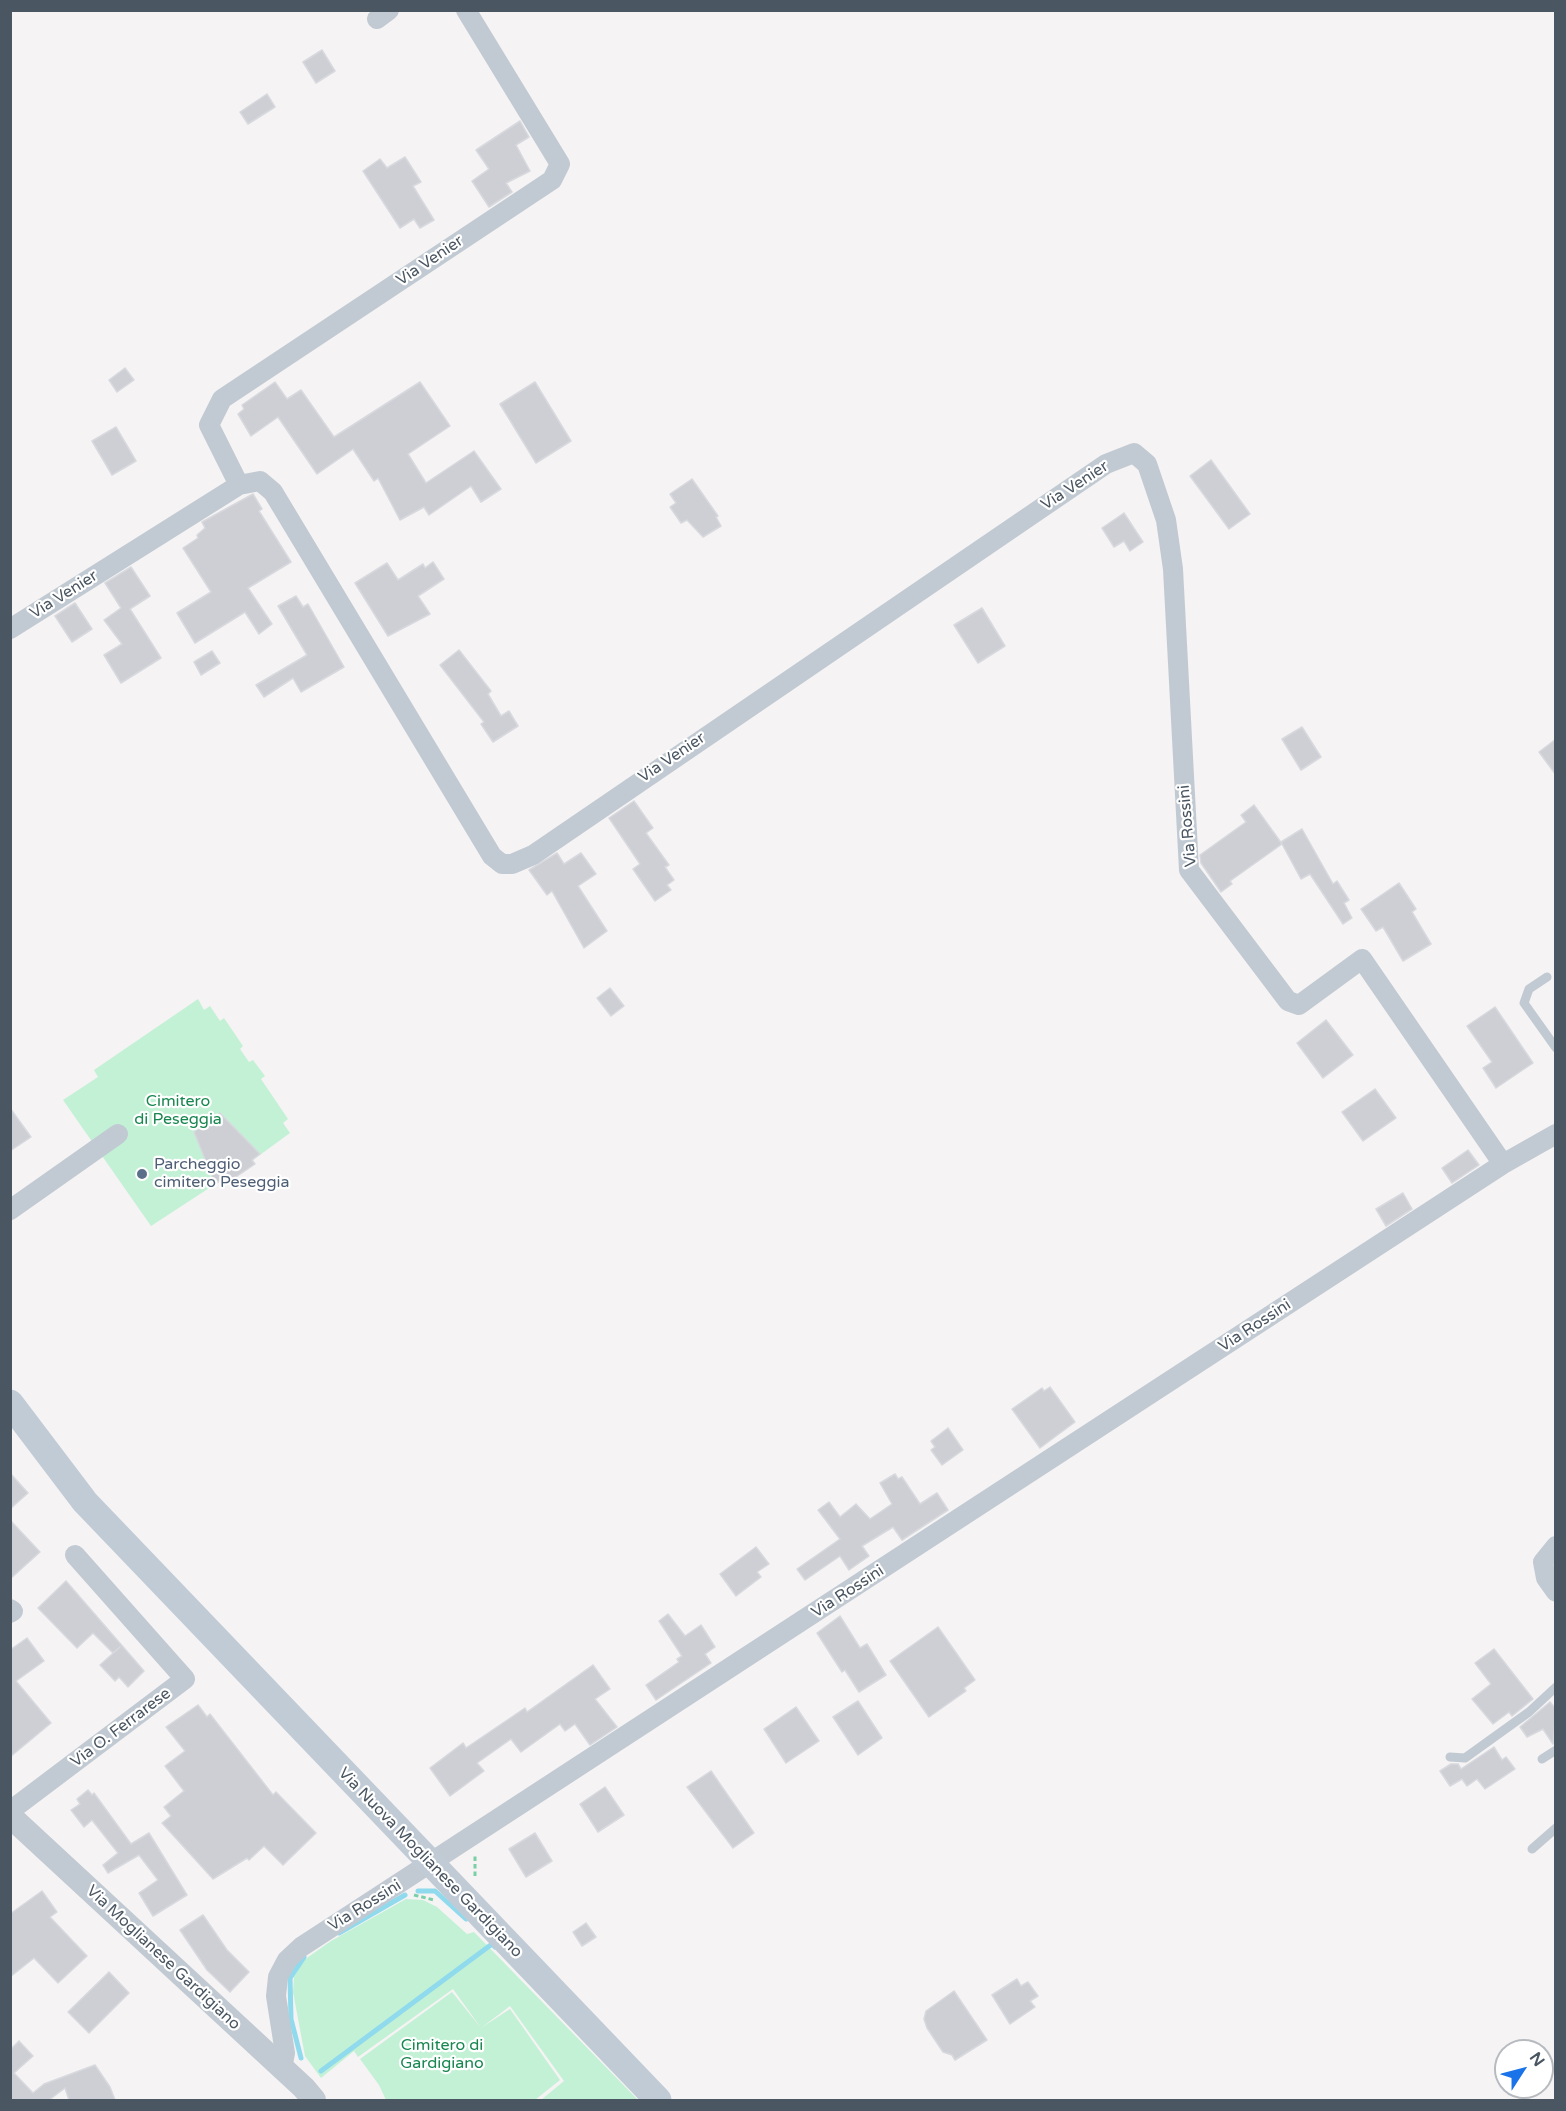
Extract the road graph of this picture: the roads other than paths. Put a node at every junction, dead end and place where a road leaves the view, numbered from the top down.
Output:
1 (466, 10) edge
2 (239, 485) junction
3 (1173, 568) joint
4 (10, 629) edge
5 (1547, 977) dead end
6 (1556, 1048) edge
7 (118, 1134) dead end
8 (1556, 1134) edge
9 (1503, 1164) junction
10 (10, 1210) edge
11 (10, 1403) edge
12 (1556, 1546) edge
13 (75, 1555) dead end
14 (1556, 1592) edge
15 (1556, 1687) edge
16 (1556, 1750) edge
17 (1450, 1757) dead end
18 (1542, 1759) dead end
19 (10, 1814) edge
20 (1556, 1828) edge
21 (1532, 1849) dead end
22 (431, 1864) junction
23 (282, 2069) junction
24 (314, 2100) edge
25 (658, 2100) edge

1 - 2 street, Via Venier
2 - 3 street, Via Venier
2 - 4 street, Via Venier
3 - 9 street, Via Rossini
5 - 6 lane
7 - 10 street
8 - 9 street, Via Rossini
9 - 22 street, Via Rossini
11 - 22 main road, Via Nuova Moglianese Gardigiano
12 - 14 street
13 - 19 street, Via O. Ferrarese
15 - 17 lane
16 - 18 lane
19 - 23 street, Via Moglianese Gardigiano
20 - 21 lane
22 - 23 street, Via Rossini
22 - 25 main road, Via Nuova Moglianese Gardigiano
23 - 24 street, Via Moglianese Gardigiano

